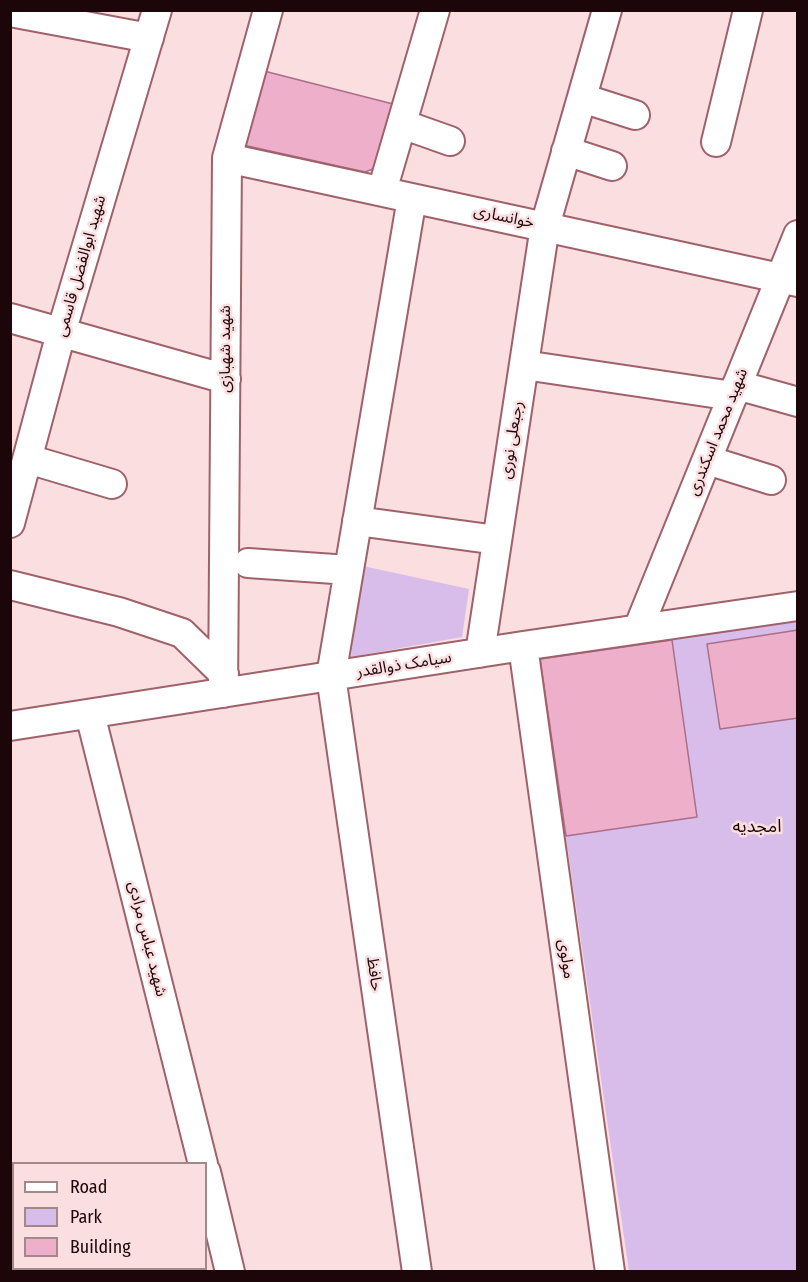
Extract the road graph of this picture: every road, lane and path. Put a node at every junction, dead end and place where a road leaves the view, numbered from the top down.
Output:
1 (157, 10) edge
2 (268, 10) edge
3 (435, 10) edge
4 (608, 10) edge
5 (748, 10) edge
6 (11, 14) edge
7 (149, 38) junction
8 (582, 98) junction
9 (634, 115) dead end
10 (402, 124) junction
11 (450, 141) dead end
12 (716, 142) dead end
13 (566, 151) junction
14 (227, 158) junction
15 (612, 166) dead end
16 (382, 191) junction
17 (412, 198) junction
18 (544, 226) junction
19 (798, 235) edge
20 (789, 281) edge
21 (10, 318) edge
22 (61, 333) junction
23 (524, 365) junction
24 (226, 379) junction
25 (735, 390) junction
26 (798, 402) edge
27 (28, 459) junction
28 (706, 460) junction
29 (771, 480) dead end
30 (111, 484) dead end
31 (357, 521) junction
32 (10, 523) edge
33 (497, 540) junction
34 (248, 563) dead end
35 (349, 570) junction
36 (10, 585) edge
37 (798, 606) edge
38 (638, 629) junction
39 (523, 646) junction
40 (480, 653) junction
41 (331, 676) junction
42 (224, 684) junction
43 (90, 714) junction
44 (10, 726) edge
45 (202, 1162) edge
46 (207, 1176) edge
47 (230, 1272) edge
48 (417, 1272) edge
49 (610, 1272) edge

1 - 7 street, شهید ابوالفضل قاسمی
2 - 14 street, شهید شهبازی
3 - 10 street
4 - 8 street, رجبعلی نوری
5 - 12 street
6 - 7 street
7 - 22 street, شهید ابوالفضل قاسمی
8 - 9 street
8 - 13 street, رجبعلی نوری
10 - 11 street
10 - 16 street
13 - 15 street
13 - 18 street, رجبعلی نوری
14 - 16 street, خوانساری
14 - 24 street, شهید شهبازی
16 - 17 street, خوانساری
17 - 18 street, خوانساری
17 - 31 street, حافظ
18 - 20 street, خوانساری
18 - 23 street, رجبعلی نوری
19 - 20 street, شهید محمد اسکندری
20 - 25 street, شهید محمد اسکندری
21 - 22 street
22 - 24 street
22 - 27 street, شهید ابوالفضل قاسمی
23 - 25 street
23 - 33 street, رجبعلی نوری
24 - 42 street, شهید شهبازی
25 - 26 street
25 - 28 street, شهید محمد اسکندری
27 - 30 street
27 - 32 street, شهید ابوالفضل قاسمی
28 - 29 street
28 - 38 street, شهید محمد اسکندری
31 - 33 street
31 - 35 street, حافظ
33 - 40 street, رجبعلی نوری
34 - 35 street
35 - 41 street, حافظ
36 - 42 street
37 - 38 street, سیامک ذوالقدر
38 - 39 street, سیامک ذوالقدر
39 - 40 street, سیامک ذوالقدر
39 - 49 street, مولوی
40 - 41 street, سیامک ذوالقدر
41 - 42 street, سیامک ذوالقدر
41 - 48 street, حافظ
42 - 43 street, سیامک ذوالقدر
43 - 44 street, سیامک ذوالقدر
43 - 45 street, شهید عباس مرادی
46 - 47 street

